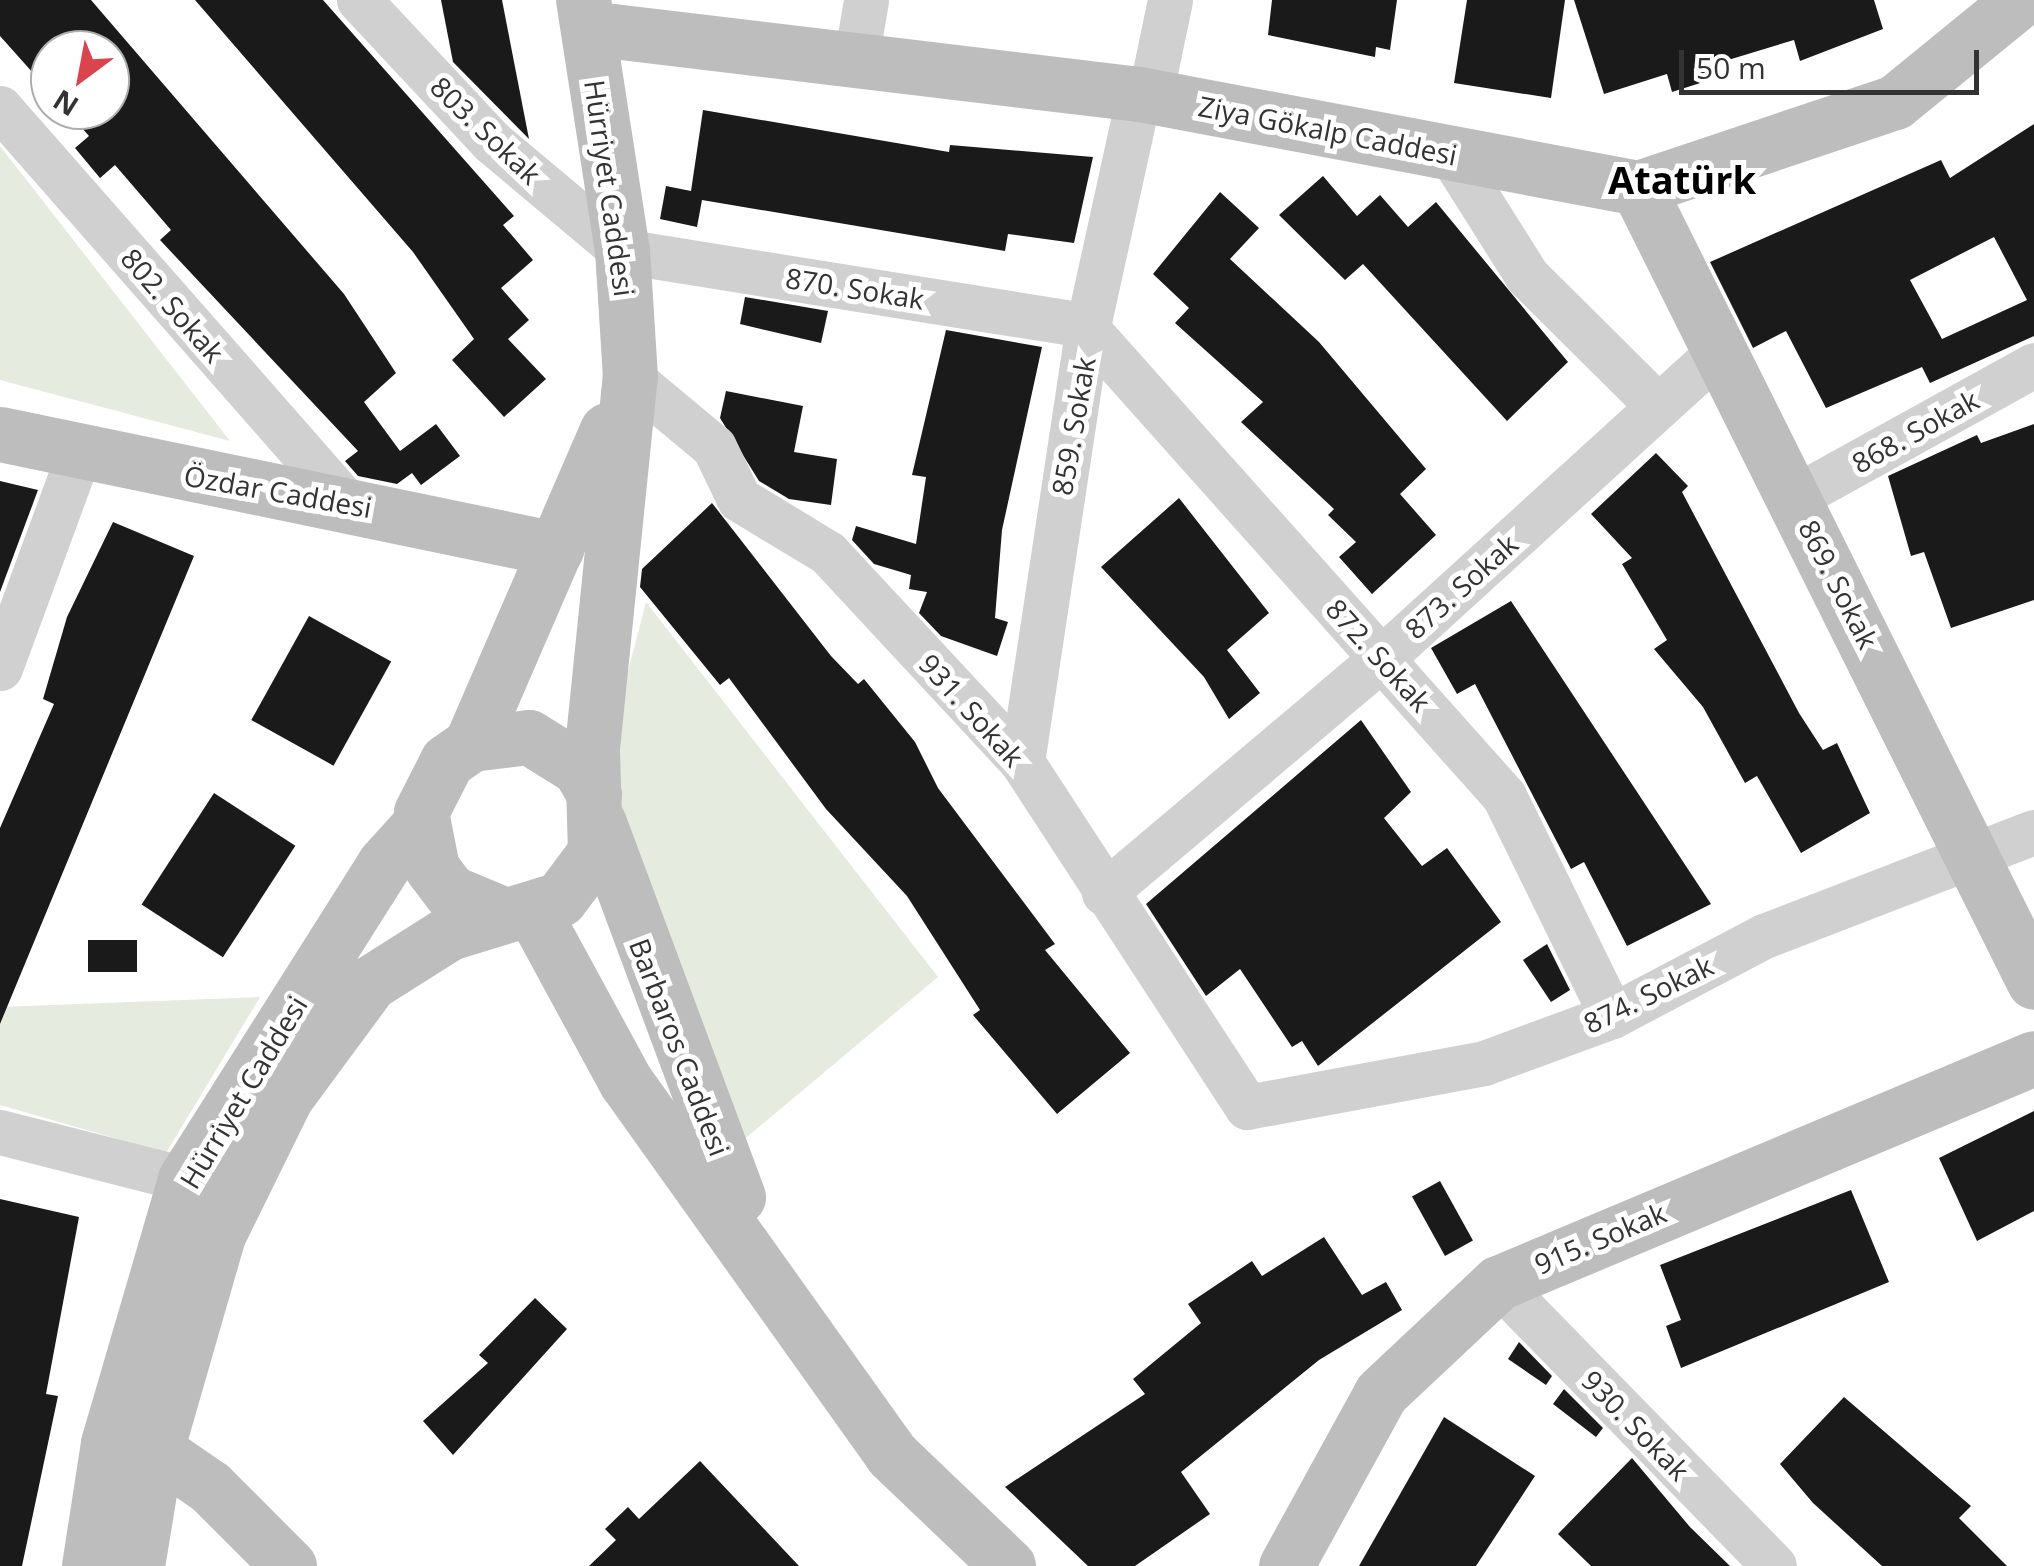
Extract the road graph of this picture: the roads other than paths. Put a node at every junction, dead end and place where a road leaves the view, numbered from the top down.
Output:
1 (359, 0) edge
2 (866, 0) edge
3 (1170, 0) edge
4 (2020, 0) edge
5 (585, 14) edge
6 (856, 60) junction
7 (1144, 95) junction
8 (0, 108) edge
9 (1448, 152) junction
10 (1638, 188) junction
11 (622, 250) junction
12 (1089, 329) junction
13 (1720, 350) junction
14 (2034, 365) edge
15 (630, 376) junction
16 (1658, 406) junction
17 (0, 434) edge
18 (78, 456) junction
19 (1795, 497) junction
20 (346, 502) junction
21 (556, 548) junction
22 (1382, 658) junction
23 (0, 668) edge
24 (471, 744) junction
25 (1022, 762) junction
26 (596, 808) junction
27 (421, 822) junction
28 (2034, 832) edge
29 (1976, 854) junction
30 (1104, 893) junction
31 (518, 913) junction
32 (2034, 982) edge
33 (1612, 1016) junction
34 (2034, 1058) edge
35 (1246, 1107) joint
36 (0, 1132) edge
37 (186, 1179) junction
38 (767, 1270) junction
39 (1498, 1283) junction
40 (132, 1446) junction
41 (89, 1566) edge
42 (137, 1566) edge
43 (289, 1566) edge
44 (1008, 1566) edge
45 (1286, 1566) edge
46 (1774, 1566) edge

1 - 11 street, 803. Sokak
2 - 6 street
3 - 7 street, 859. Sokak
4 - 10 main road, Ziya Gökalp Caddesi
5 - 6 main road, Ziya Gökalp Caddesi
5 - 11 main road, Hürriyet Caddesi
6 - 7 main road, Ziya Gökalp Caddesi
7 - 9 main road, Ziya Gökalp Caddesi
7 - 12 street, 859. Sokak
8 - 20 street, 802. Sokak
9 - 10 main road, Ziya Gökalp Caddesi
9 - 16 street
10 - 13 main road, 869. Sokak
11 - 12 street, 870. Sokak
11 - 15 main road, Hürriyet Caddesi
12 - 22 street, 872. Sokak
12 - 25 street, 859. Sokak
13 - 16 street, 873. Sokak
13 - 19 main road, 869. Sokak
14 - 19 street, 868. Sokak
15 - 21 main road, Hürriyet Caddesi
15 - 25 street, 931. Sokak
15 - 26 main road, Hürriyet Caddesi
16 - 22 street, 873. Sokak
17 - 18 main road, Özdar Caddesi
18 - 20 main road, Özdar Caddesi
18 - 23 street
19 - 29 main road, 869. Sokak
20 - 21 main road, Özdar Caddesi
21 - 24 main road, Hürriyet Caddesi
22 - 30 street, 873. Sokak
22 - 33 street, 872. Sokak
24 - 26 main road
24 - 27 main road, Hürriyet Caddesi
25 - 30 street, 931. Sokak
26 - 31 main road, Hürriyet Caddesi
26 - 38 main road, Barbaros Caddesi
27 - 31 main road
27 - 37 main road, Hürriyet Caddesi
28 - 29 street, 874. Sokak
29 - 32 main road, 869. Sokak
29 - 33 street, 874. Sokak
30 - 35 street, 931. Sokak
31 - 38 main road, Barbaros Caddesi
31 - 40 main road, Hürriyet Caddesi
33 - 35 street, 874. Sokak
34 - 39 main road, 915. Sokak
36 - 37 street
37 - 40 main road, Hürriyet Caddesi
38 - 44 main road, Barbaros Caddesi
39 - 45 main road, 915. Sokak
39 - 46 street, 930. Sokak
40 - 41 main road, Hürriyet Caddesi
40 - 42 main road, Hürriyet Caddesi
40 - 43 main road

